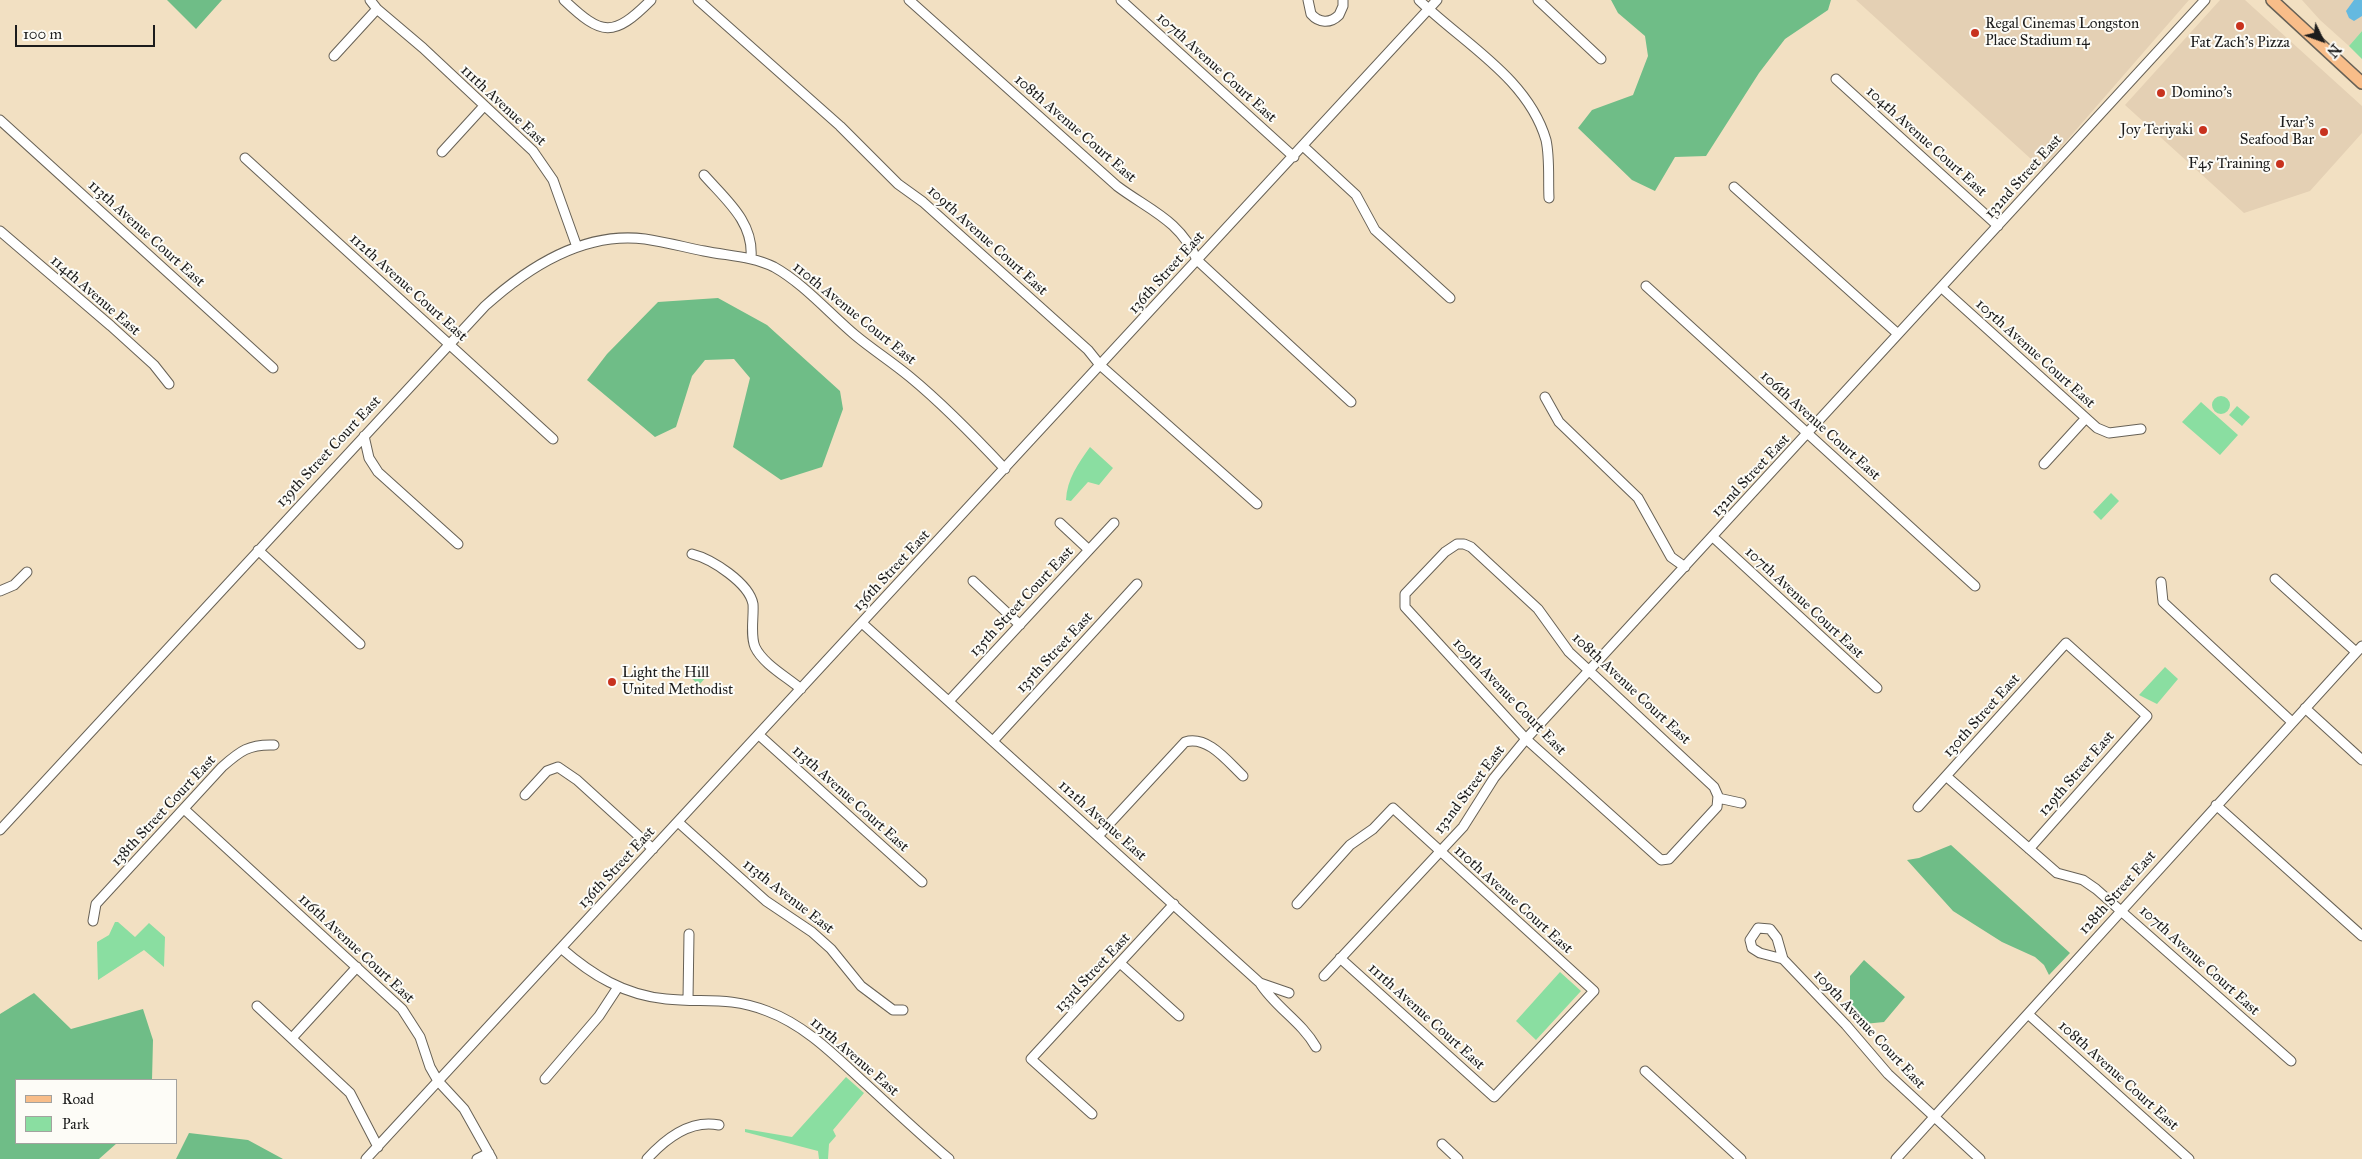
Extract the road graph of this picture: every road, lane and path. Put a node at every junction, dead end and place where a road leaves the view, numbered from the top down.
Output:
1 (370, 0) edge
2 (564, 0) edge
3 (651, 0) edge
4 (698, 0) edge
5 (909, 0) edge
6 (1120, 0) edge
7 (1308, 0) edge
8 (1419, 0) edge
9 (1436, 0) edge
10 (1538, 0) edge
11 (2205, 0) edge
12 (2272, 0) edge
13 (1345, 2) edge
14 (377, 9) junction
15 (1428, 9) junction
16 (334, 56) dead end
17 (1602, 59) dead end
18 (1836, 79) dead end
19 (2362, 83) edge
20 (484, 106) junction
21 (0, 120) edge
22 (1303, 146) junction
23 (442, 152) dead end
24 (1294, 157) junction
25 (245, 158) dead end
26 (704, 174) dead end
27 (1734, 187) dead end
28 (1549, 198) dead end
29 (1998, 226) junction
30 (0, 231) edge
31 (578, 247) junction
32 (752, 258) junction
33 (1197, 260) junction
34 (1646, 286) dead end
35 (1942, 288) junction
36 (1450, 298) dead end
37 (1898, 334) junction
38 (449, 344) junction
39 (1100, 365) junction
40 (273, 368) dead end
41 (169, 384) dead end
42 (1545, 397) dead end
43 (1351, 402) dead end
44 (2086, 418) junction
45 (2141, 429) dead end
46 (1808, 434) junction
47 (364, 436) junction
48 (553, 439) dead end
49 (2044, 464) dead end
50 (1005, 469) junction
51 (1257, 504) dead end
52 (1060, 523) dead end
53 (1114, 523) dead end
54 (1713, 537) junction
55 (458, 544) dead end
56 (1457, 544) joint
57 (258, 550) junction
58 (1089, 550) junction
59 (692, 554) dead end
60 (1685, 567) junction
61 (27, 572) dead end
62 (2275, 579) dead end
63 (973, 582) dead end
64 (2161, 582) dead end
65 (1137, 584) dead end
66 (1975, 586) dead end
67 (0, 591) edge
68 (862, 623) junction
69 (1020, 625) junction
70 (360, 644) dead end
71 (2359, 649) edge
72 (1590, 670) junction
73 (1877, 688) dead end
74 (801, 689) junction
75 (949, 701) junction
76 (2305, 708) junction
77 (2147, 716) joint
78 (2292, 722) junction
79 (759, 735) junction
80 (1526, 739) junction
81 (993, 741) junction
82 (274, 745) dead end
83 (2362, 760) edge
84 (1243, 776) dead end
85 (1946, 776) junction
86 (525, 796) dead end
87 (1718, 798) junction
88 (1742, 803) dead end
89 (2216, 806) junction
90 (1918, 807) dead end
91 (184, 809) junction
92 (678, 822) junction
93 (0, 830) edge
94 (1098, 836) junction
95 (653, 848) junction
96 (2029, 849) junction
97 (1440, 852) junction
98 (922, 882) dead end
99 (1174, 904) junction
100 (1297, 904) dead end
101 (2120, 910) junction
102 (93, 921) dead end
103 (689, 934) dead end
104 (2362, 936) edge
105 (561, 948) junction
106 (1340, 958) junction
107 (1783, 959) dead end
108 (1120, 963) junction
109 (357, 967) junction
110 (1324, 976) dead end
111 (1260, 983) junction
112 (618, 987) junction
113 (1289, 993) dead end
114 (688, 999) junction
115 (257, 1006) dead end
116 (902, 1010) dead end
117 (2028, 1014) junction
118 (1179, 1016) dead end
119 (292, 1038) junction
120 (1316, 1048) dead end
121 (2291, 1061) dead end
122 (1645, 1071) dead end
123 (545, 1079) dead end
124 (438, 1081) junction
125 (1494, 1097) joint
126 (1092, 1114) dead end
127 (1934, 1118) junction
128 (719, 1125) dead end
129 (1442, 1144) dead end
130 (378, 1146) junction
131 (490, 1156) edge
132 (1456, 1158) edge
133 (366, 1159) edge
134 (477, 1159) edge
135 (646, 1159) edge
136 (949, 1159) edge
137 (1741, 1159) edge
138 (1896, 1159) edge
139 (1980, 1159) edge
140 (2189, 1159) edge

1 - 14 street, 111th Avenue East
2 - 3 street
4 - 39 street, 109th Avenue Court East
5 - 33 street, 108th Avenue Court East
6 - 24 street, 107th Avenue Court East
7 - 13 street
8 - 15 street
9 - 15 street, 136th Street East
10 - 17 street
11 - 29 street, 132nd Street East
12 - 19 main road
14 - 16 street
14 - 20 street, 111th Avenue East
15 - 22 street, 136th Street East
15 - 28 street
18 - 29 street, 104th Avenue Court East
20 - 23 street
20 - 31 street, 111th Avenue East
21 - 40 street, 113th Avenue Court East
22 - 24 street, 136th Street East
22 - 36 street
24 - 33 street, 136th Street East
25 - 38 street, 112th Avenue Court East
26 - 32 street
27 - 37 street
29 - 35 street, 132nd Street East
30 - 41 street, 114th Avenue East
31 - 32 street, 139th Street Court East
31 - 38 street, 139th Street Court East
32 - 50 street, 110th Avenue Court East
33 - 39 street, 136th Street East
33 - 43 street, 108th Avenue Court East
34 - 46 street, 106th Avenue Court East
35 - 37 street, 132nd Street East
35 - 44 street, 105th Avenue Court East
37 - 46 street, 132nd Street East
38 - 47 street, 139th Street Court East
38 - 48 street, 112th Avenue Court East
39 - 50 street, 136th Street East
39 - 51 street, 109th Avenue Court East
42 - 60 street
44 - 45 street, 105th Avenue Court East
44 - 49 street
46 - 54 street, 132nd Street East
46 - 66 street, 106th Avenue Court East
47 - 55 street
47 - 57 street, 139th Street Court East
50 - 68 street, 136th Street East
52 - 58 street
53 - 58 street, 135th Street Court East
54 - 60 street, 132nd Street East
54 - 73 street, 107th Avenue Court East
56 - 72 street, 108th Avenue Court East
56 - 80 street, 109th Avenue Court East
57 - 70 street
57 - 93 street, 139th Street Court East
58 - 69 street, 135th Street Court East
59 - 74 street
60 - 72 street, 132nd Street East
61 - 67 street
62 - 71 street
63 - 69 street
64 - 78 street
65 - 81 street, 135th Street East
68 - 74 street, 136th Street East
68 - 75 street, 112th Avenue East
69 - 75 street, 135th Street Court East
71 - 76 street, 128th Street East
72 - 80 street, 132nd Street East
72 - 87 street, 108th Avenue Court East
74 - 79 street, 136th Street East
75 - 81 street, 112th Avenue East
76 - 78 street, 128th Street East
76 - 83 street
77 - 85 street, 130th Street East
77 - 96 street, 129th Street East
78 - 89 street, 128th Street East
79 - 92 street, 136th Street East
79 - 98 street, 113th Avenue Court East
80 - 87 street, 109th Avenue Court East
80 - 97 street, 132nd Street East
81 - 94 street, 112th Avenue East
82 - 91 street, 138th Street Court East
84 - 94 street
85 - 90 street, 130th Street East
85 - 96 street, 107th Avenue Court East
86 - 95 street
87 - 88 street
89 - 101 street, 128th Street East
89 - 104 street
91 - 102 street, 138th Street Court East
91 - 109 street, 116th Avenue Court East
92 - 95 street, 136th Street East
92 - 116 street, 113th Avenue East
94 - 99 street, 112th Avenue East
95 - 105 street, 136th Street East
96 - 101 street, 107th Avenue Court East
97 - 100 street, 110th Avenue Court East
97 - 106 street, 132nd Street East
97 - 125 street, 110th Avenue Court East
99 - 108 street, 133rd Street East
99 - 111 street, 112th Avenue East
101 - 117 street, 128th Street East
101 - 121 street, 107th Avenue Court East
103 - 114 street
105 - 112 street, 115th Avenue East
105 - 124 street, 136th Street East
106 - 110 street, 132nd Street East
106 - 125 street, 111th Avenue Court East
107 - 127 street, 109th Avenue Court East
108 - 118 street
108 - 126 street, 133rd Street East
109 - 119 street
109 - 124 street, 116th Avenue Court East
111 - 113 street
111 - 120 street, 112th Avenue East
112 - 114 street, 115th Avenue East
112 - 123 street
114 - 136 street, 115th Avenue East
115 - 119 street
117 - 127 street, 128th Street East
117 - 140 street, 108th Avenue Court East
119 - 130 street
122 - 137 street
124 - 130 street, 136th Street East
124 - 131 street, 116th Avenue Court East
127 - 138 street, 128th Street East
127 - 139 street, 109th Avenue Court East
128 - 135 street
129 - 132 street
130 - 133 street, 136th Street East
131 - 134 street

